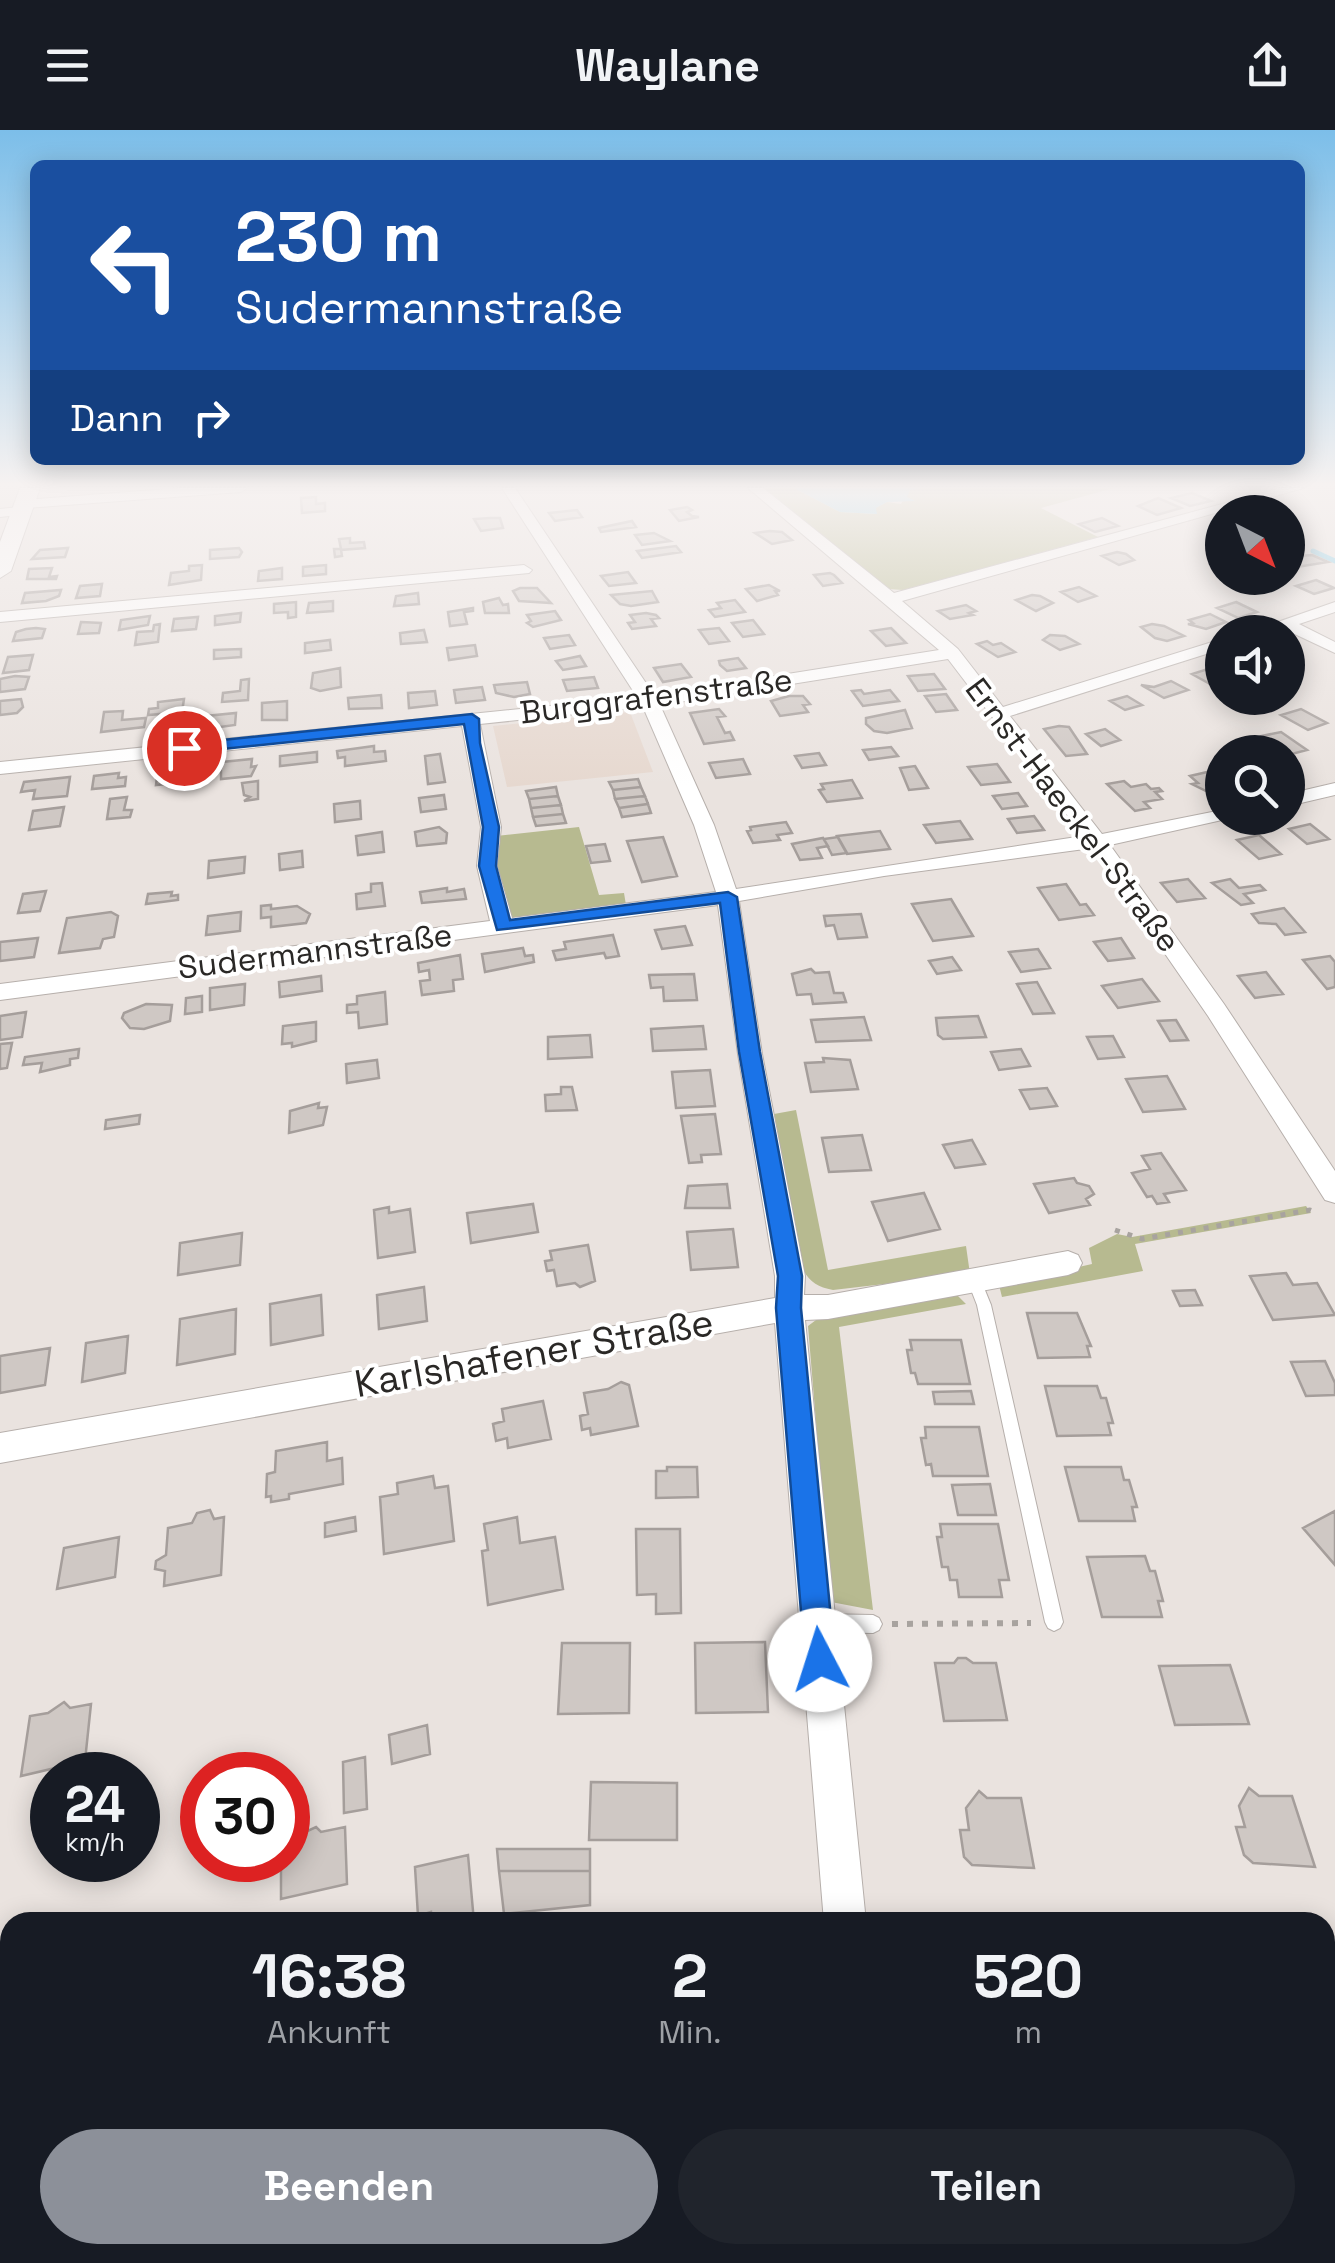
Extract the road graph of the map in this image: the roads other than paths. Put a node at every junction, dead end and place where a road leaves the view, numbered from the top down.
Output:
1 (324, 588) edge
2 (573, 588) edge
3 (877, 588) edge
4 (933, 588) edge
5 (891, 599) junction
6 (1335, 608) edge
7 (0, 616) edge
8 (1305, 618) edge
9 (1305, 634) edge
10 (1335, 648) edge
11 (1205, 649) edge
12 (952, 653) junction
13 (648, 701) junction
14 (997, 714) junction
15 (472, 719) junction
16 (0, 768) edge
17 (1335, 789) edge
18 (1305, 796) edge
19 (1205, 820) edge
20 (1098, 842) junction
21 (728, 897) junction
22 (503, 926) junction
23 (0, 992) edge
24 (1335, 1193) edge
25 (1068, 1263) dead end
26 (974, 1282) junction
27 (789, 1308) junction
28 (0, 1448) edge
29 (1054, 1622) road end
30 (816, 1623) junction
31 (873, 1624) road end
32 (844, 1912) edge

1 - 7 street
2 - 13 street
3 - 5 street, Ernst-Haeckel-Straße
4 - 5 street
5 - 12 street, Ernst-Haeckel-Straße
6 - 8 street
9 - 10 street
11 - 14 street
12 - 13 street, Burggrafenstraße
12 - 14 street, Ernst-Haeckel-Straße
13 - 15 street, Burggrafenstraße
13 - 21 street
14 - 20 street, Ernst-Haeckel-Straße
15 - 16 street, Burggrafenstraße
15 - 22 street
17 - 18 street
19 - 20 street, Sudermannstraße
20 - 21 street, Sudermannstraße
20 - 24 street, Ernst-Haeckel-Straße
21 - 22 street, Sudermannstraße
21 - 27 street
22 - 23 street, Sudermannstraße
25 - 26 street, Karlshafener Straße
26 - 27 street, Karlshafener Straße
26 - 29 lane
27 - 28 street, Karlshafener Straße
27 - 30 street
30 - 31 lane
30 - 32 street

